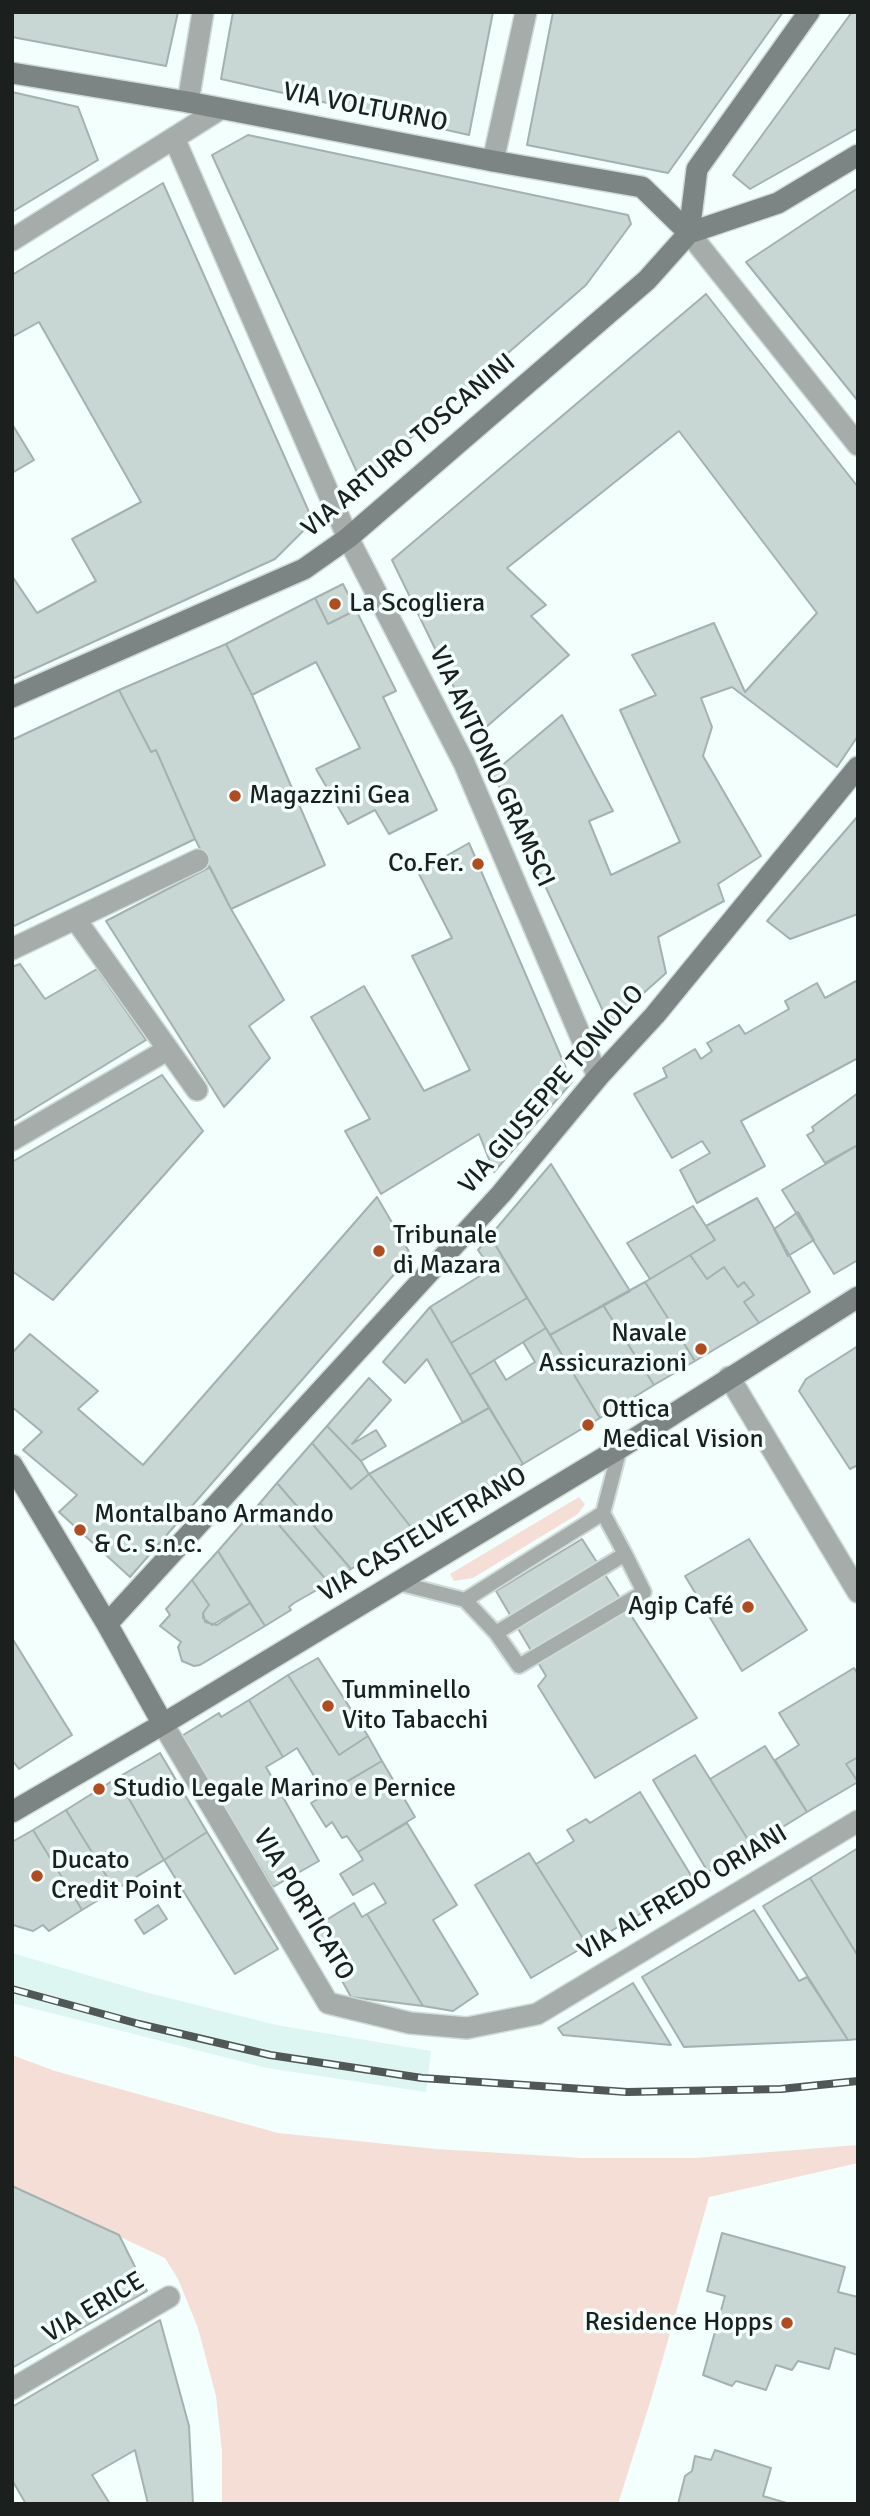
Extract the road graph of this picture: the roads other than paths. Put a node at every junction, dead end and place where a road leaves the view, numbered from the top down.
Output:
1 (204, 12) edge
2 (526, 12) edge
3 (809, 12) edge
4 (12, 73) edge
5 (188, 102) junction
6 (219, 109) junction
7 (174, 138) junction
8 (858, 155) edge
9 (494, 161) junction
10 (689, 233) junction
11 (12, 240) edge
12 (858, 445) edge
13 (348, 538) junction
14 (12, 697) edge
15 (858, 767) edge
16 (198, 860) dead end
17 (76, 920) junction
18 (12, 949) edge
19 (167, 1050) junction
20 (598, 1077) junction
21 (197, 1090) dead end
22 (12, 1140) edge
23 (858, 1297) edge
24 (729, 1377) junction
25 (620, 1448) junction
26 (12, 1465) edge
27 (603, 1513) junction
28 (625, 1554) junction
29 (398, 1583) junction
30 (858, 1592) edge
31 (465, 1600) junction
32 (107, 1624) junction
33 (496, 1633) junction
34 (163, 1724) junction
35 (12, 1812) edge
36 (858, 1821) edge
37 (537, 2014) joint
38 (169, 2297) dead end
39 (12, 2389) edge

1 - 5 street
2 - 9 street
3 - 10 street
4 - 5 street, VIA VOLTURNO
5 - 6 street, VIA VOLTURNO
6 - 7 street
6 - 9 street, VIA VOLTURNO
7 - 11 street
7 - 13 street, VIA ANTONIO GRAMSCI
8 - 10 street
9 - 10 street, VIA VOLTURNO
10 - 12 street
10 - 13 street, VIA ARTURO TOSCANINI
13 - 14 street, VIA ARTURO TOSCANINI
13 - 20 street, VIA ANTONIO GRAMSCI
15 - 20 street, VIA GIUSEPPE TONIOLO
16 - 17 street
17 - 18 street
17 - 19 street
19 - 21 street
19 - 22 street
20 - 32 street, VIA GIUSEPPE TONIOLO
23 - 24 street, VIA CASTELVETRANO
24 - 25 street, VIA CASTELVETRANO
24 - 30 street
25 - 27 lane
25 - 29 street, VIA CASTELVETRANO
26 - 32 street
27 - 28 lane
27 - 31 lane
28 - 33 lane
28 - 33 lane
29 - 31 lane
29 - 34 street, VIA CASTELVETRANO
31 - 33 lane
32 - 34 street
34 - 35 street, VIA CASTELVETRANO
34 - 37 street, VIA PORTICATO
36 - 37 street, VIA ALFREDO ORIANI
38 - 39 street, VIA ERICE

